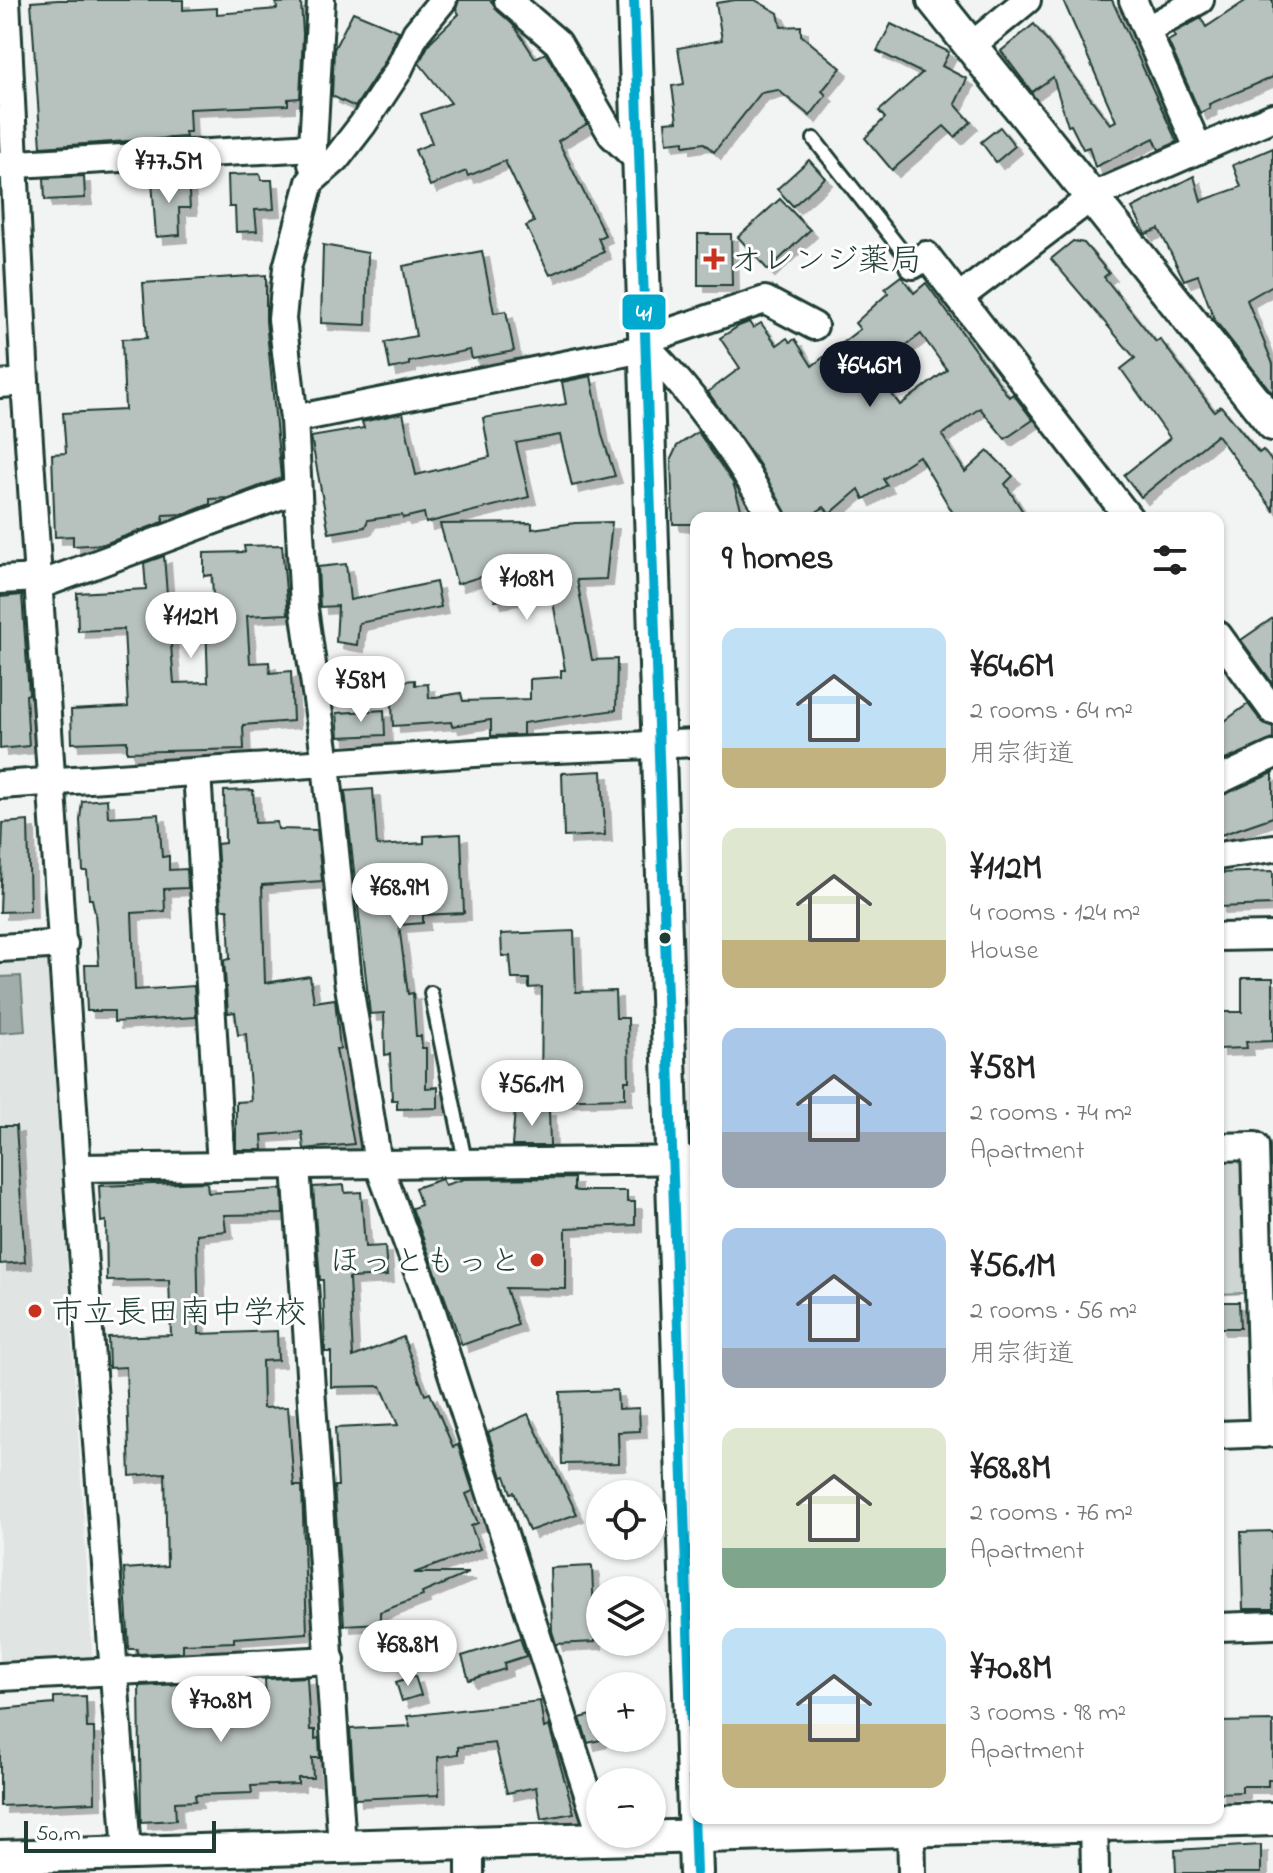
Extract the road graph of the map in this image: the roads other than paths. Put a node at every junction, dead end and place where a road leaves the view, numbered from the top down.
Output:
1 (6, 0) edge
2 (321, 0) edge
3 (443, 0) edge
4 (508, 0) edge
5 (634, 0) edge
6 (934, 0) edge
7 (1027, 0) edge
8 (1133, 0) edge
9 (1200, 0) edge
10 (1146, 30) junction
11 (971, 46) junction
12 (1273, 117) edge
13 (814, 139) dead end
14 (313, 147) junction
15 (1199, 150) junction
16 (641, 163) junction
17 (6, 164) edge
18 (310, 182) junction
19 (1093, 196) junction
20 (913, 265) joint
21 (960, 297) junction
22 (814, 326) dead end
23 (648, 344) junction
24 (13, 383) edge
25 (294, 419) junction
26 (1273, 424) edge
27 (295, 490) junction
28 (769, 512) edge
29 (1124, 512) edge
30 (0, 580) edge
31 (39, 582) junction
32 (1224, 643) edge
33 (1273, 711) edge
34 (690, 743) edge
35 (658, 745) junction
36 (1273, 755) edge
37 (326, 763) junction
38 (197, 772) junction
39 (1224, 778) edge
40 (54, 782) junction
41 (0, 785) edge
42 (1273, 848) edge
43 (1224, 855) edge
44 (1273, 936) edge
45 (1224, 937) edge
46 (64, 944) junction
47 (0, 948) edge
48 (431, 993) dead end
49 (1224, 1147) edge
50 (684, 1160) edge
51 (465, 1161) junction
52 (378, 1163) junction
53 (221, 1166) junction
54 (296, 1166) junction
55 (77, 1168) junction
56 (1266, 1297) edge
57 (1268, 1434) edge
58 (1224, 1435) edge
59 (690, 1497) edge
60 (1273, 1625) edge
61 (1224, 1627) edge
62 (331, 1660) junction
63 (114, 1672) junction
64 (0, 1677) edge
65 (586, 1789) edge
66 (1273, 1819) edge
67 (1224, 1820) edge
68 (695, 1824) edge
69 (911, 1824) edge
70 (1094, 1824) edge
71 (666, 1837) edge
72 (586, 1838) edge
73 (695, 1838) junction
74 (342, 1846) junction
75 (127, 1852) junction
76 (0, 1857) edge
77 (470, 1858) edge
78 (696, 1873) edge
79 (912, 1873) edge
80 (1095, 1873) edge

1 - 17 street
2 - 14 street
3 - 18 street
4 - 16 street
5 - 16 street
6 - 11 street
7 - 11 street
8 - 10 street
9 - 10 street
10 - 15 street
11 - 19 street
12 - 15 street
13 - 20 lane
14 - 17 street
14 - 18 street
15 - 19 street
16 - 23 street
17 - 24 street
18 - 25 street
19 - 21 street
19 - 26 street
20 - 21 street
21 - 29 street
22 - 23 street
23 - 25 street
23 - 28 street
23 - 35 street
24 - 31 street
25 - 27 street
27 - 31 street
27 - 37 street
30 - 31 street
31 - 40 street
32 - 33 street
34 - 35 street
35 - 37 street
35 - 50 street
36 - 39 street
37 - 38 street
37 - 52 street
38 - 40 street
38 - 53 street
40 - 41 street
40 - 46 street
42 - 43 street
44 - 45 street
46 - 47 street
46 - 55 street
48 - 51 lane
49 - 56 street
50 - 51 street
50 - 59 street
51 - 52 street
52 - 54 street
52 - 65 street
53 - 54 street
53 - 55 street
54 - 62 street
55 - 63 street
56 - 57 street
57 - 58 street
60 - 61 street
62 - 63 street
62 - 74 street
63 - 64 street
63 - 75 street
66 - 67 street
68 - 73 street
69 - 73 street
69 - 79 street
70 - 80 street
71 - 73 street
72 - 77 street
73 - 78 street
74 - 75 street
74 - 77 street
75 - 76 street

